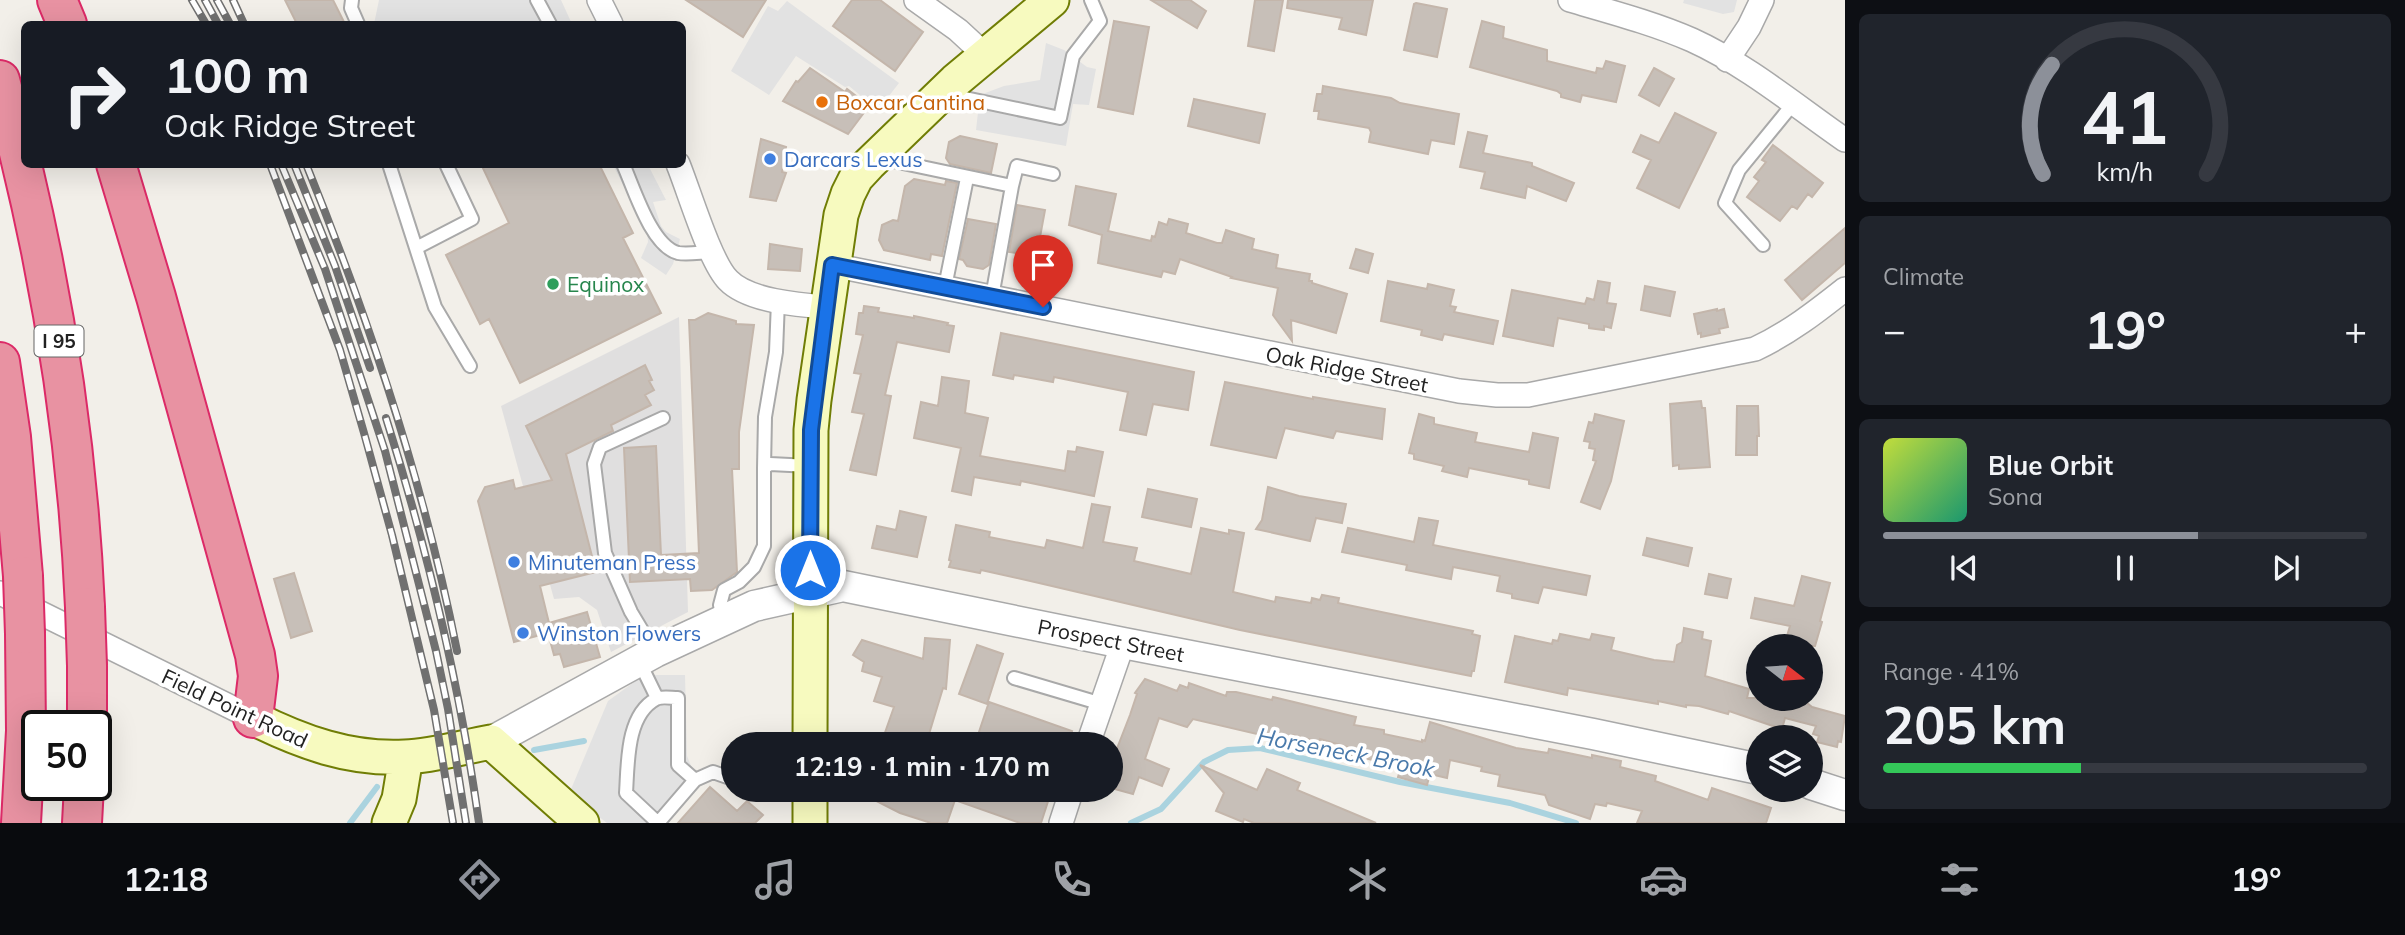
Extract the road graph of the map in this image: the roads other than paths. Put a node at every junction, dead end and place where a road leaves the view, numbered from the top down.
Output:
1 (57, 0) edge
2 (352, 0) edge
3 (537, 0) edge
4 (599, 0) edge
5 (916, 0) edge
6 (1052, 0) edge
7 (1091, 0) edge
8 (1570, 0) edge
9 (1762, 0) edge
10 (66, 21) edge
11 (357, 21) edge
12 (548, 21) edge
13 (610, 21) edge
14 (985, 55) junction
15 (1727, 60) junction
16 (0, 80) edge
17 (942, 93) junction
18 (1793, 104) junction
19 (1845, 140) edge
20 (876, 158) junction
21 (21, 163) edge
22 (22, 168) edge
23 (117, 168) edge
24 (390, 168) edge
25 (448, 168) edge
26 (625, 168) edge
27 (680, 168) edge
28 (1053, 174) dead end
29 (967, 178) junction
30 (1012, 186) junction
31 (1763, 245) dead end
32 (416, 247) junction
33 (712, 252) junction
34 (832, 265) junction
35 (945, 287) junction
36 (1845, 289) edge
37 (992, 297) junction
38 (778, 301) junction
39 (827, 307) junction
40 (0, 362) edge
41 (470, 366) dead end
42 (663, 418) dead end
43 (811, 466) junction
44 (764, 468) junction
45 (12, 584) edge
46 (810, 593) junction
47 (723, 620) junction
48 (1123, 643) junction
49 (647, 656) junction
50 (1014, 678) dead end
51 (657, 698) junction
52 (1102, 704) junction
53 (87, 710) edge
54 (253, 718) junction
55 (810, 732) edge
56 (1092, 732) edge
57 (491, 742) junction
58 (405, 757) junction
59 (1746, 766) edge
60 (721, 775) edge
61 (695, 780) junction
62 (1823, 788) edge
63 (1845, 794) edge
64 (83, 801) edge
65 (810, 802) edge
66 (1068, 802) edge
67 (658, 822) edge
68 (21, 823) edge
69 (82, 823) edge
70 (389, 823) edge
71 (582, 823) edge
72 (810, 823) edge
73 (1061, 823) edge

1 - 10 highway
2 - 11 lane
3 - 12 lane
4 - 13 street
5 - 14 street
6 - 14 main road
7 - 17 lane
8 - 15 street
9 - 15 street
14 - 17 main road
15 - 18 street
16 - 21 highway, I 95, bridge
17 - 20 main road
18 - 19 street
18 - 31 lane
20 - 29 lane
20 - 34 main road
22 - 53 highway, I 95, bridge
23 - 54 highway
24 - 32 lane
25 - 32 lane
26 - 33 lane
27 - 33 street
28 - 30 lane
29 - 30 lane
29 - 35 lane
30 - 37 lane
32 - 41 lane
33 - 38 street
34 - 35 street, Oak Ridge Street
34 - 39 main road
35 - 37 street, Oak Ridge Street
36 - 37 street, Oak Ridge Street
38 - 39 street
38 - 44 lane
39 - 43 main road
40 - 45 highway
42 - 49 lane
43 - 44 lane
43 - 46 main road
44 - 47 lane
45 - 54 street, Field Point Road
45 - 68 highway, bridge
46 - 47 street, Prospect Street
46 - 48 street, Prospect Street
46 - 55 main road
47 - 49 street, Prospect Street
48 - 52 street
48 - 59 street, Prospect Street
49 - 51 lane
49 - 57 street, Prospect Street
50 - 52 lane
51 - 61 lane
51 - 67 lane
52 - 56 street
54 - 58 main road, Field Point Road
57 - 58 main road, Field Point Road
57 - 71 main road
58 - 70 main road
60 - 61 lane
61 - 67 lane
62 - 63 street
64 - 69 highway
65 - 72 main road
66 - 73 street

